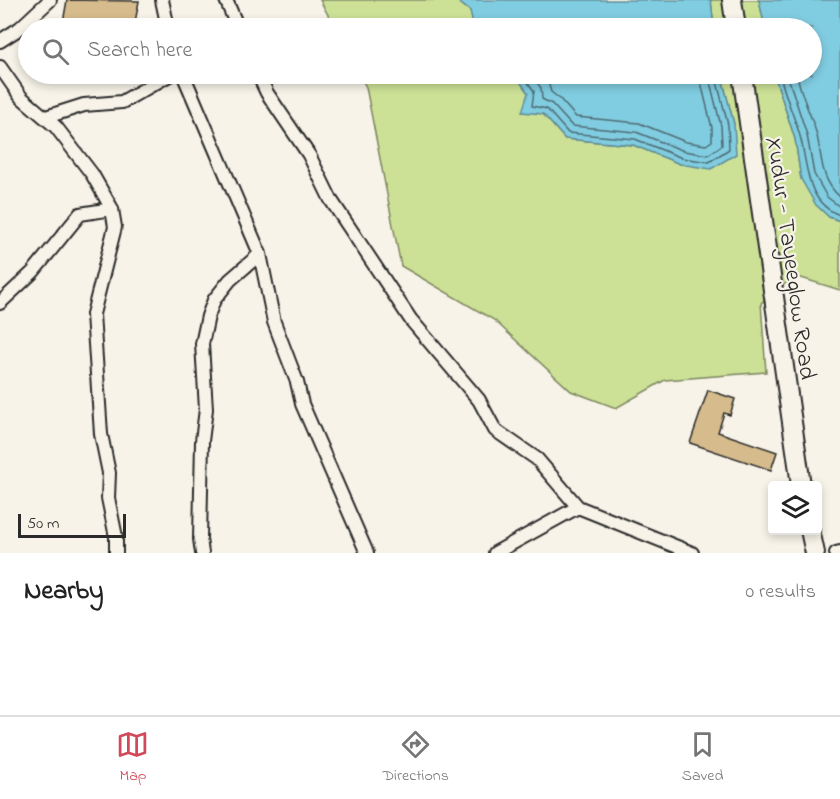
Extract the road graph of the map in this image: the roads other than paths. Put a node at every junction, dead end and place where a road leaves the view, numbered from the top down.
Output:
1 (50, 0) edge
2 (162, 0) edge
3 (226, 0) edge
4 (732, 0) edge
5 (31, 18) edge
6 (166, 18) edge
7 (234, 18) edge
8 (735, 18) edge
9 (18, 29) edge
10 (0, 41) edge
11 (0, 67) edge
12 (154, 84) edge
13 (187, 84) edge
14 (263, 84) edge
15 (743, 84) edge
16 (46, 117) junction
17 (112, 209) junction
18 (260, 255) junction
19 (0, 303) edge
20 (800, 481) edge
21 (578, 507) junction
22 (811, 535) edge
23 (116, 553) edge
24 (202, 553) edge
25 (367, 553) edge
26 (495, 553) edge
27 (692, 553) edge
28 (815, 553) edge

1 - 5 street
2 - 6 street
3 - 7 street
4 - 8 main road
9 - 10 street
11 - 16 street
12 - 16 street
13 - 18 street
14 - 21 street
15 - 20 main road, Xudur - Tayeeglow Road
16 - 17 street
17 - 19 street
17 - 23 street
18 - 24 street
18 - 25 street
21 - 26 street
21 - 27 street
22 - 28 main road

